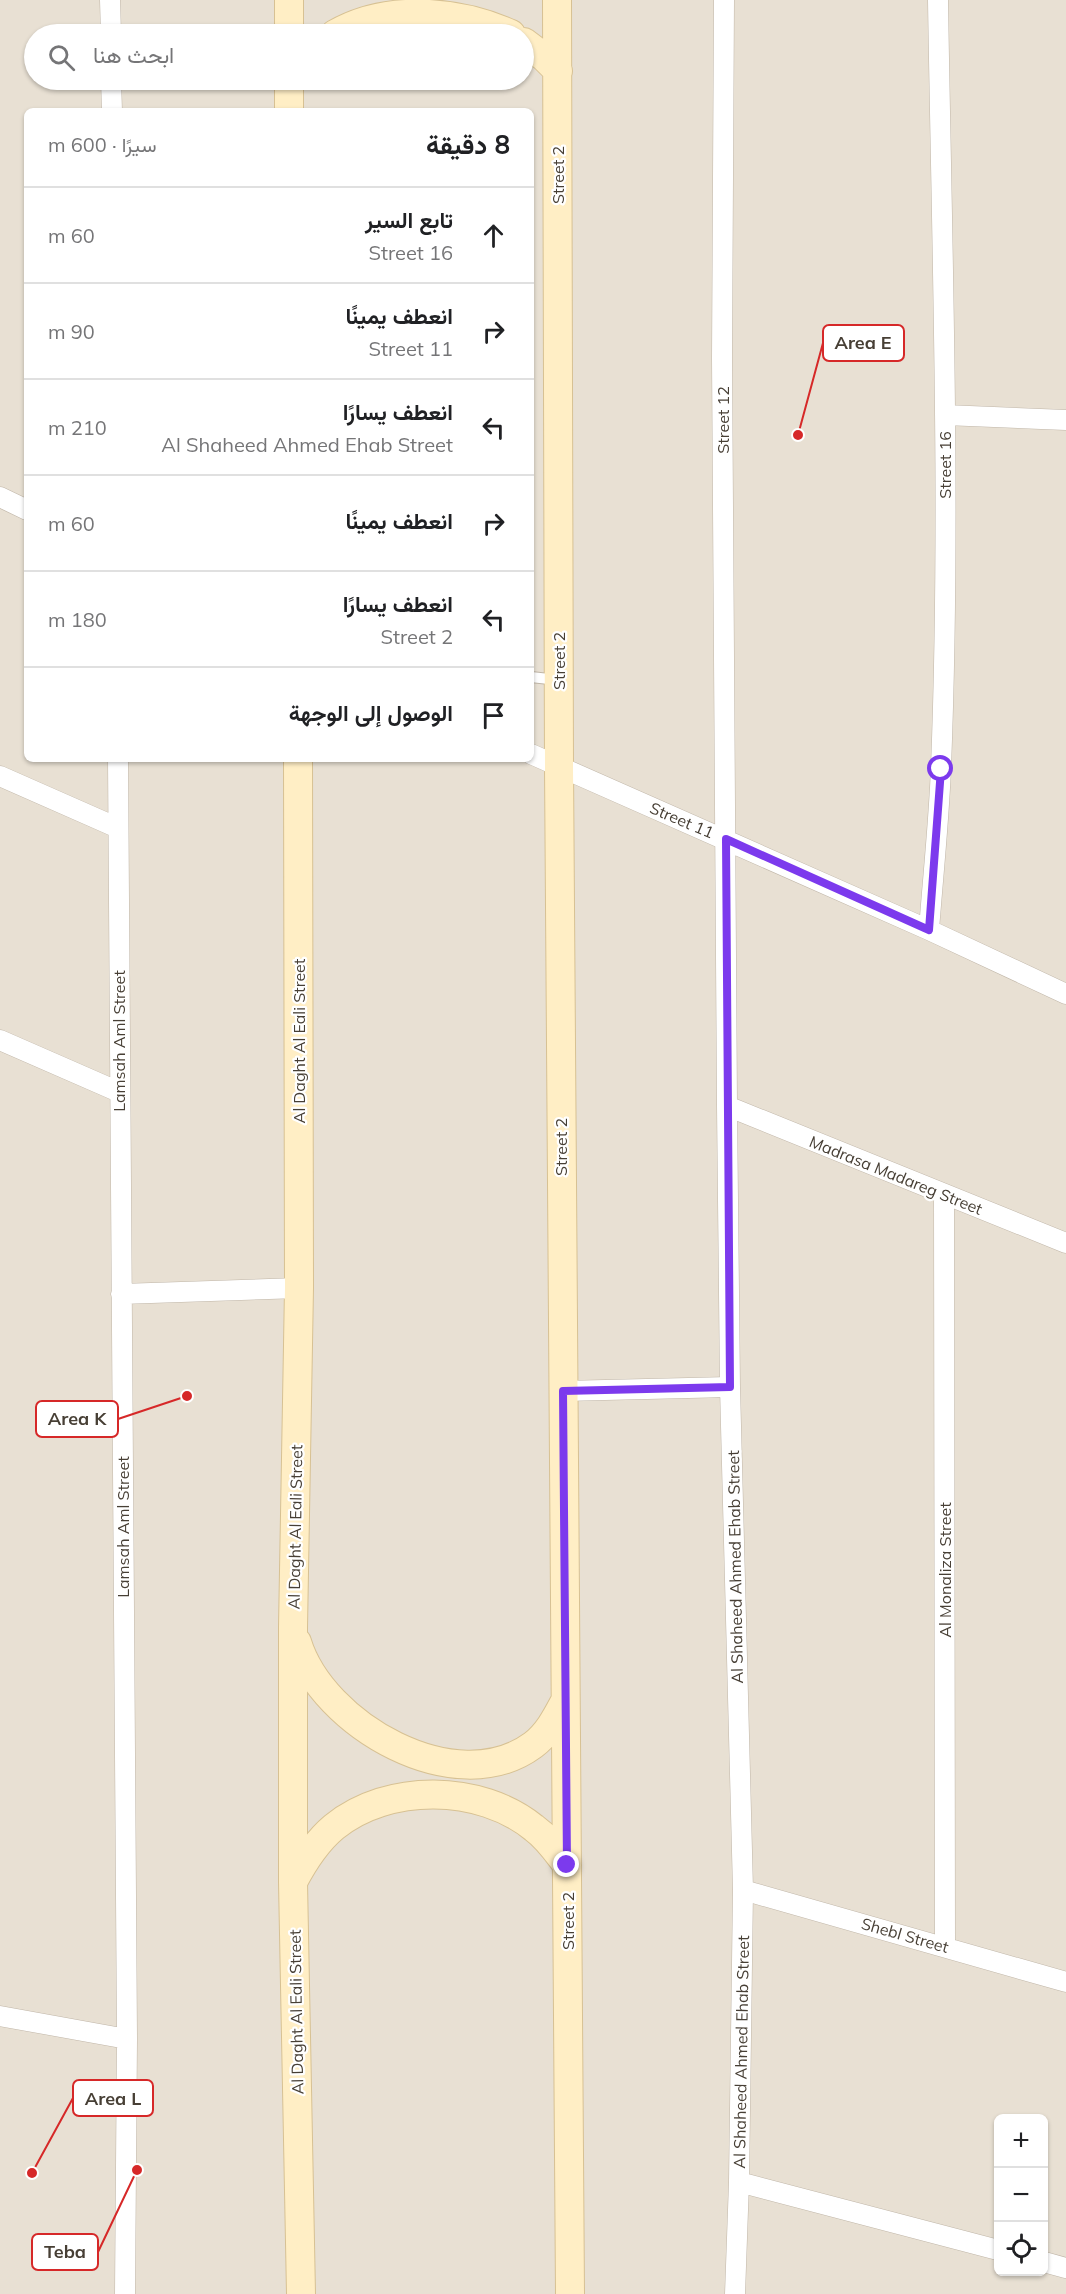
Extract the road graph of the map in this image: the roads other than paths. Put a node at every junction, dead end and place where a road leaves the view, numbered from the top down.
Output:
1 (110, 0) edge
2 (289, 0) edge
3 (557, 0) edge
4 (724, 0) edge
5 (938, 0) edge
6 (111, 24) edge
7 (289, 24) edge
8 (359, 24) edge
9 (483, 24) edge
10 (534, 50) edge
11 (558, 71) junction
12 (111, 90) edge
13 (289, 90) edge
14 (112, 108) edge
15 (289, 108) edge
16 (945, 415) junction
17 (1066, 420) edge
18 (0, 497) edge
19 (24, 509) edge
20 (534, 677) edge
21 (559, 680) junction
22 (534, 755) edge
23 (118, 762) edge
24 (298, 762) edge
25 (559, 767) junction
26 (0, 776) edge
27 (118, 828) junction
28 (726, 839) junction
29 (929, 930) junction
30 (1066, 994) edge
31 (0, 1040) edge
32 (119, 1092) junction
33 (727, 1106) junction
34 (944, 1194) junction
35 (1066, 1243) edge
36 (299, 1288) junction
37 (121, 1294) junction
38 (730, 1387) junction
39 (563, 1391) junction
40 (293, 1629) junction
41 (565, 1700) junction
42 (567, 1865) junction
43 (293, 1882) junction
44 (743, 1890) junction
45 (945, 1947) junction
46 (1066, 1982) edge
47 (0, 2016) edge
48 (128, 2039) junction
49 (739, 2182) junction
50 (994, 2249) edge
51 (1048, 2263) edge
52 (1066, 2268) edge
53 (125, 2294) edge
54 (301, 2294) edge
55 (570, 2294) edge
56 (735, 2294) edge

1 - 6 street
2 - 7 street
3 - 11 street, Street 2
4 - 28 street, Street 12
5 - 16 street, Street 16
8 - 9 street
10 - 11 street
11 - 21 street, Street 2
12 - 14 street
13 - 15 street
16 - 17 street
16 - 29 street, Street 16
18 - 19 street
20 - 21 lane
21 - 25 street, Street 2
22 - 25 street, Street 11
23 - 27 street, Lamsah Aml Street
24 - 36 street, Al Daght Al Eali Street
25 - 28 street, Street 11
25 - 39 street, Street 2
26 - 27 street
27 - 32 street, Lamsah Aml Street
28 - 29 street, Street 11
28 - 33 street, Al Shaheed Ahmed Ehab Street
29 - 30 street, Street 11
31 - 32 street
32 - 37 street, Lamsah Aml Street
33 - 34 street, Madrasa Madareg Street
33 - 38 street, Al Shaheed Ahmed Ehab Street
34 - 35 street, Madrasa Madareg Street
34 - 45 street, Al Monaliza Street
36 - 37 street
36 - 40 street, Al Daght Al Eali Street
37 - 48 street, Lamsah Aml Street
38 - 39 street
38 - 44 street, Al Shaheed Ahmed Ehab Street
39 - 41 street, Street 2
40 - 41 street
40 - 43 street, Al Daght Al Eali Street
41 - 42 street, Street 2
42 - 43 street
42 - 55 street, Street 2
43 - 54 street, Al Daght Al Eali Street
44 - 45 street, Shebl Street
44 - 49 street, Al Shaheed Ahmed Ehab Street
45 - 46 street, Shebl Street
47 - 48 street
48 - 53 street, Lamsah Aml Street
49 - 50 street
49 - 56 street, Al Shaheed Ahmed Ehab Street
51 - 52 street

